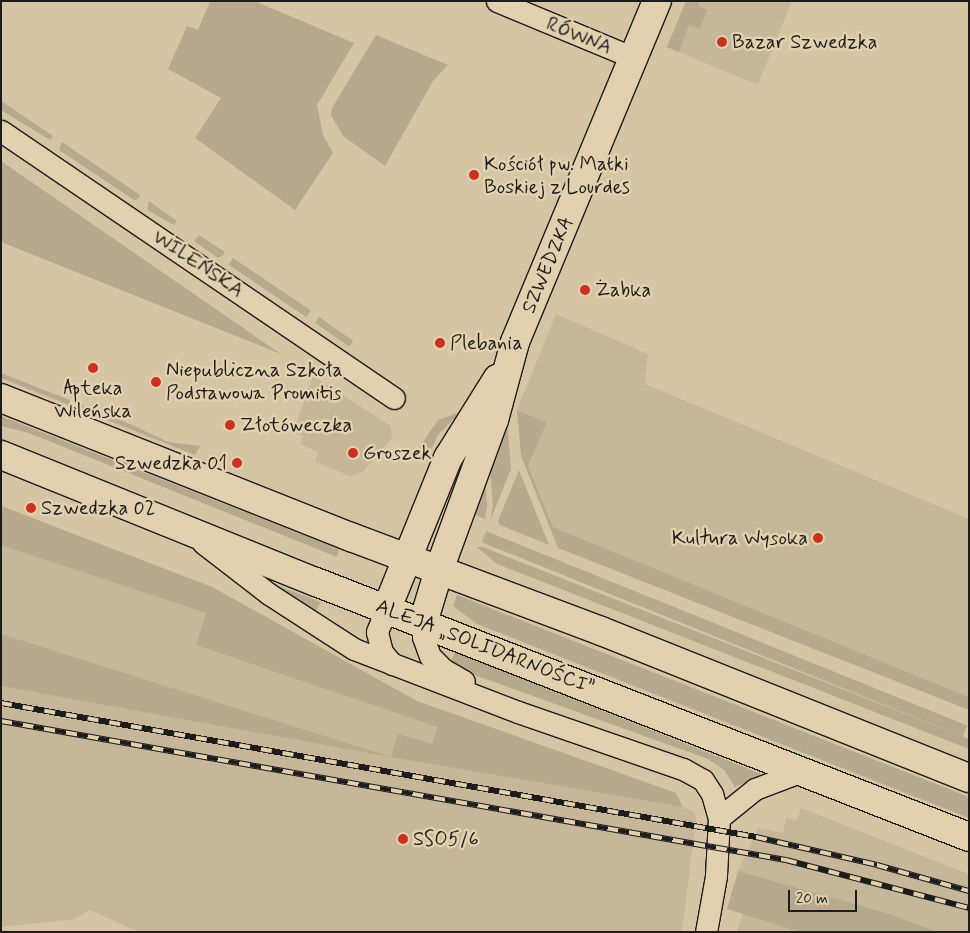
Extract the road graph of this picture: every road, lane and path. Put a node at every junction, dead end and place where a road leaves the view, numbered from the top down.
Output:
1 (497, 1) edge
2 (657, 1) edge
3 (634, 58) junction
4 (1, 131) edge
5 (509, 362) junction
6 (1, 398) edge
7 (394, 398) dead end
8 (1, 455) edge
9 (183, 527) junction
10 (407, 557) junction
11 (439, 570) junction
12 (387, 608) junction
13 (423, 622) junction
14 (392, 664) junction
15 (518, 712) junction
16 (802, 772) junction
17 (969, 778) edge
18 (719, 818) junction
19 (969, 836) edge
20 (706, 932) edge

1 - 3 street, RÓWNA
2 - 3 main road, SZWEDZKA
3 - 5 main road, SZWEDZKA
4 - 7 street, WILEŃSKA
5 - 10 main road, SZWEDZKA
5 - 11 main road, SZWEDZKA
6 - 10 main road
8 - 9 main road, ALEJA „SOLIDARNOŚCI”
9 - 12 main road, ALEJA „SOLIDARNOŚCI”
9 - 14 street
10 - 11 main road
10 - 12 main road, SZWEDZKA
11 - 13 main road, SZWEDZKA
11 - 17 main road
12 - 13 main road, ALEJA „SOLIDARNOŚCI”
12 - 14 street
13 - 15 street
13 - 16 main road, ALEJA „SOLIDARNOŚCI”
14 - 15 street
15 - 18 street
16 - 18 street
16 - 19 main road, ALEJA „SOLIDARNOŚCI”
18 - 20 street

